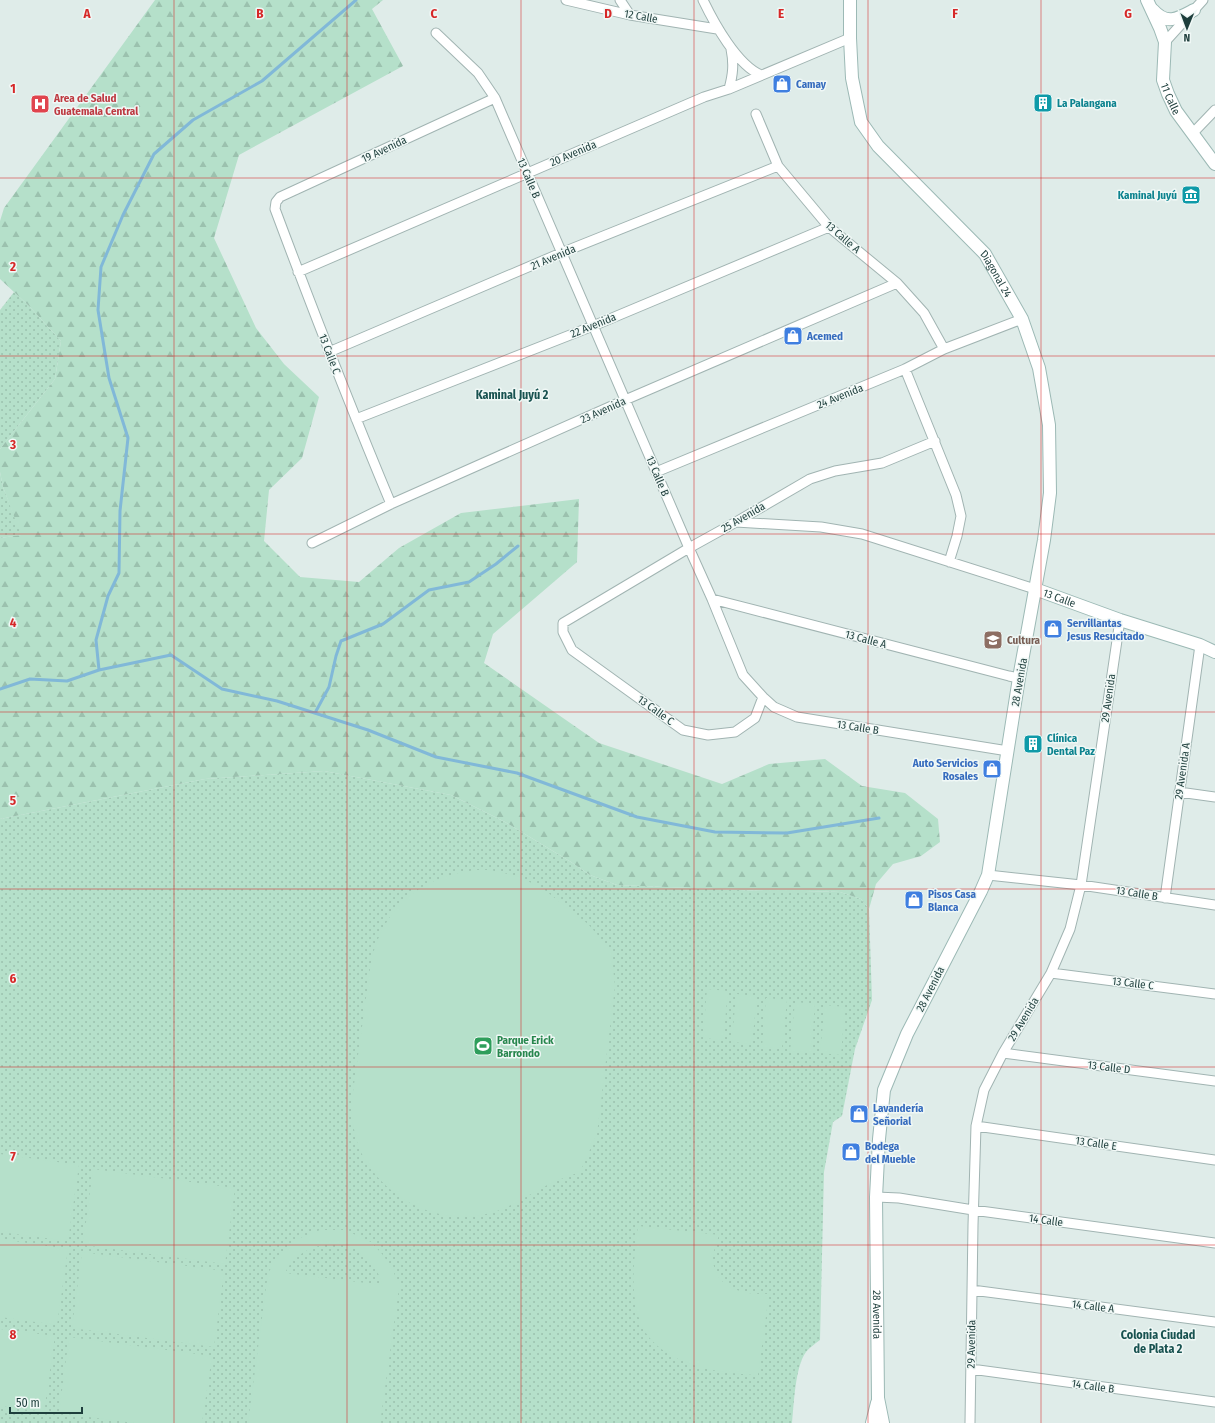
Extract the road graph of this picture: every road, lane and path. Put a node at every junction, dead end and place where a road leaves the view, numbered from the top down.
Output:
1 (566, 0) edge
2 (620, 0) edge
3 (703, 0) edge
4 (850, 0) edge
5 (1203, 0) edge
6 (1150, 5) edge
7 (1194, 10) junction
8 (630, 15) junction
9 (717, 29) junction
10 (436, 33) dead end
11 (850, 38) junction
12 (1165, 42) junction
13 (730, 45) junction
14 (761, 76) junction
15 (729, 89) junction
16 (495, 98) junction
17 (1215, 110) edge
18 (756, 114) dead end
19 (1193, 133) junction
20 (1215, 164) edge
21 (778, 166) junction
22 (527, 174) junction
23 (276, 202) joint
24 (829, 227) junction
25 (561, 253) junction
26 (298, 272) junction
27 (897, 283) junction
28 (1022, 319) junction
29 (593, 326) junction
30 (944, 349) junction
31 (329, 352) junction
32 (905, 369) junction
33 (625, 400) junction
34 (356, 419) junction
35 (935, 441) junction
36 (656, 472) junction
37 (391, 504) junction
38 (736, 522) junction
39 (312, 543) dead end
40 (689, 548) junction
41 (949, 562) junction
42 (1035, 589) junction
43 (712, 599) junction
44 (1120, 620) junction
45 (563, 623) joint
46 (1200, 645) junction
47 (1215, 652) edge
48 (1019, 678) junction
49 (763, 697) junction
50 (1008, 751) junction
51 (1179, 792) junction
52 (1215, 797) edge
53 (988, 875) junction
54 (1081, 885) junction
55 (1165, 898) junction
56 (1215, 905) edge
57 (1051, 973) junction
58 (1215, 994) edge
59 (1003, 1053) junction
60 (1215, 1081) edge
61 (976, 1126) junction
62 (1215, 1160) edge
63 (876, 1197) junction
64 (973, 1210) junction
65 (1215, 1243) edge
66 (972, 1290) junction
67 (1215, 1322) edge
68 (971, 1369) junction
69 (878, 1398) junction
70 (1215, 1402) edge
71 (872, 1423) edge
72 (883, 1423) edge
73 (970, 1423) edge

1 - 8 street, 12 Calle
2 - 8 street
3 - 9 street
4 - 11 main road, Diagonal 24
5 - 7 street
6 - 7 main road
6 - 12 main road, 11 Calle
7 - 12 street
8 - 9 street, 12 Calle
9 - 13 street
10 - 16 street, 13 Calle B
11 - 14 street, 20 Avenida
11 - 28 main road, Diagonal 24
12 - 19 main road, 11 Calle
13 - 14 street
13 - 15 street
14 - 15 street, 20 Avenida
15 - 22 street, 20 Avenida
16 - 22 street, 13 Calle B
16 - 23 street, 19 Avenida
17 - 19 street
18 - 21 street, 13 Calle A
19 - 20 main road, 11 Calle
21 - 24 street, 13 Calle A
21 - 25 street, 21 Avenida
22 - 25 street, 13 Calle B
22 - 26 street, 20 Avenida
23 - 26 street, 13 Calle C
24 - 27 street, 13 Calle A
24 - 29 street, 22 Avenida
25 - 29 street, 13 Calle B
25 - 31 street, 21 Avenida
26 - 31 street, 13 Calle C
27 - 30 street, 13 Calle A
27 - 33 street, 23 Avenida
28 - 30 street, 24 Avenida
28 - 42 main road, Diagonal 24
29 - 33 street, 13 Calle B
29 - 34 street, 22 Avenida
30 - 32 street, 24 Avenida
31 - 34 street, 13 Calle C
32 - 35 street
32 - 36 street, 24 Avenida
33 - 36 street, 13 Calle B
33 - 37 street, 23 Avenida
34 - 37 street, 13 Calle C
35 - 38 street, 25 Avenida
35 - 41 street
36 - 40 street, 13 Calle B
37 - 39 street, 23 Avenida
38 - 40 street, 25 Avenida
38 - 41 street, 13 Calle
40 - 43 street, 13 Calle B
40 - 45 street, 25 Avenida
41 - 42 street, 13 Calle
42 - 44 main road, 13 Calle
42 - 48 main road, 28 Avenida
43 - 48 street, 13 Calle A
43 - 49 street, 13 Calle B
44 - 46 main road, 13 Calle
44 - 54 street, 29 Avenida
45 - 49 street, 13 Calle C
46 - 47 main road, 13 Calle
46 - 51 street, 29 Avenida A
48 - 50 main road, 28 Avenida
49 - 50 street, 13 Calle B
50 - 53 main road, 28 Avenida
51 - 52 street
51 - 55 street, 29 Avenida A
53 - 54 street, 13 Calle B
53 - 63 main road, 28 Avenida
54 - 55 street, 13 Calle B
54 - 57 street, 29 Avenida
55 - 56 street, 13 Calle B
57 - 58 street, 13 Calle C
57 - 59 street, 29 Avenida
59 - 60 street, 13 Calle D
59 - 61 street, 29 Avenida
61 - 62 street, 13 Calle E
61 - 64 street, 29 Avenida
63 - 64 street, 14 Calle
63 - 69 main road, 28 Avenida
64 - 65 street, 14 Calle
64 - 66 street, 29 Avenida
66 - 67 street, 14 Calle A
66 - 68 street, 29 Avenida
68 - 70 street, 14 Calle B
68 - 73 street, 29 Avenida
69 - 71 main road, 28 Avenida
69 - 72 main road, 28 Avenida

